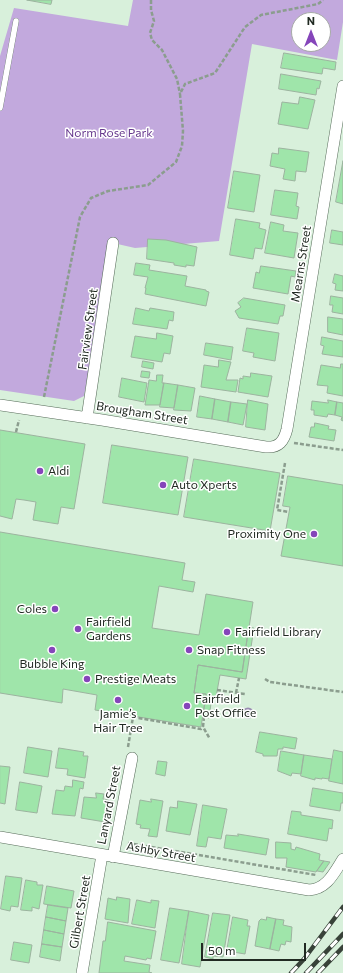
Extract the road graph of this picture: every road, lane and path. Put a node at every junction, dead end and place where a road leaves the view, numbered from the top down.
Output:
1 (151, 0) edge
2 (323, 0) edge
3 (16, 21) dead end
4 (343, 86) edge
5 (180, 94) junction
6 (0, 108) edge
7 (340, 120) edge
8 (113, 243) dead end
9 (44, 397) dead end
10 (0, 405) edge
11 (87, 418) junction
12 (19, 420) dead end
13 (16, 432) dead end
14 (293, 442) dead end
15 (279, 444) joint
16 (343, 450) edge
17 (285, 463) dead end
18 (289, 512) dead end
19 (239, 678) dead end
20 (265, 678) dead end
21 (217, 690) dead end
22 (343, 692) edge
23 (236, 693) junction
24 (245, 694) dead end
25 (217, 709) dead end
26 (209, 715) dead end
27 (204, 718) dead end
28 (203, 727) junction
29 (210, 739) dead end
30 (129, 740) dead end
31 (132, 758) dead end
32 (0, 837) edge
33 (122, 842) dead end
34 (108, 856) junction
35 (343, 860) edge
36 (318, 875) dead end
37 (82, 973) edge

1 - 5 path
2 - 5 path
3 - 6 lane
4 - 7 street, Mearns Street
5 - 9 path
7 - 15 street, Mearns Street
8 - 11 street, Fairview Street
10 - 11 street, Brougham Street
11 - 15 street, Brougham Street
12 - 13 path
14 - 16 path
17 - 18 path
19 - 23 path
20 - 22 path
21 - 23 path
23 - 24 path
25 - 26 path
27 - 28 path
28 - 29 path
28 - 30 path
31 - 34 street, Lanyard Street
32 - 34 street, Ashby Street
33 - 36 path
34 - 35 street, Ashby Street
34 - 37 street, Gilbert Street

